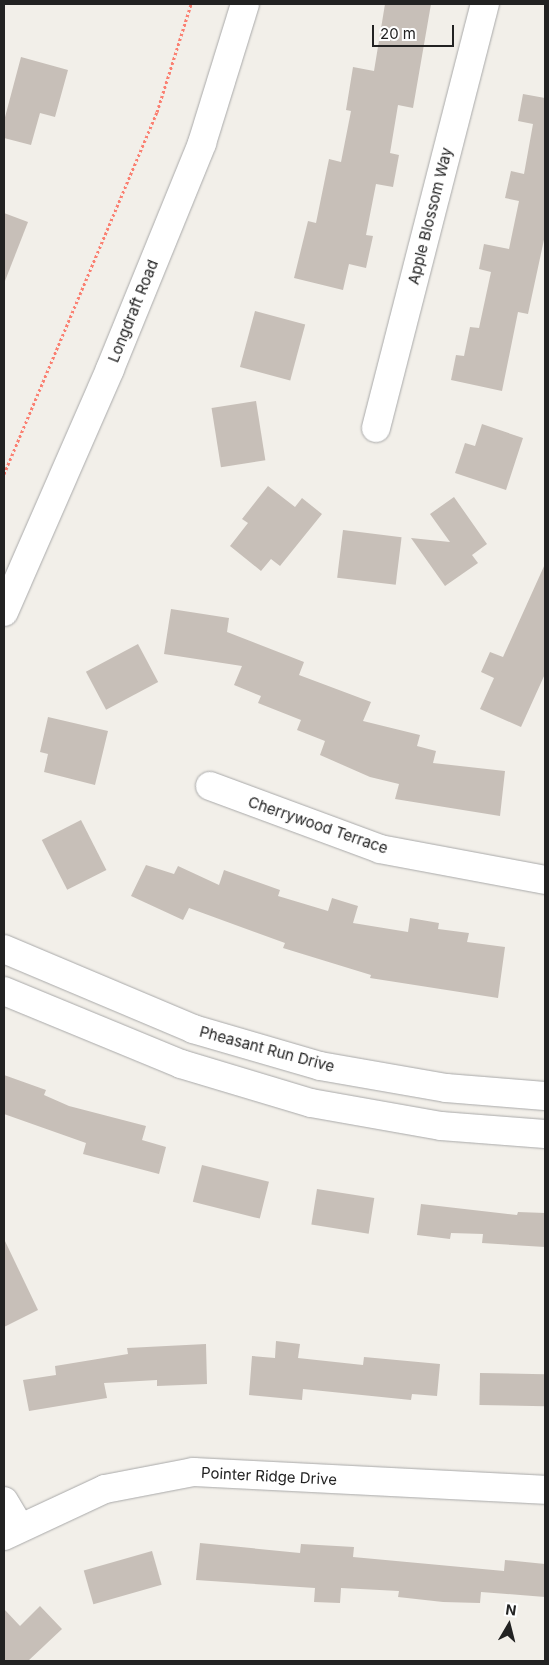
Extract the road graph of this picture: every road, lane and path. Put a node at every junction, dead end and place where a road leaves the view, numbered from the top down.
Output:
1 (191, 4) edge
2 (245, 4) edge
3 (485, 4) edge
4 (376, 428) dead end
5 (4, 474) edge
6 (4, 612) edge
7 (210, 786) dead end
8 (545, 880) edge
9 (4, 949) edge
10 (4, 991) edge
11 (545, 1096) edge
12 (545, 1134) edge
13 (545, 1490) edge
14 (4, 1501) edge
15 (12, 1531) edge

1 - 5 path
2 - 6 street, Longdraft Road
3 - 4 street, Apple Blossom Way
7 - 8 street, Cherrywood Terrace
9 - 11 street, Pheasant Run Drive
10 - 12 street
13 - 15 street, Pointer Ridge Drive
14 - 15 street

